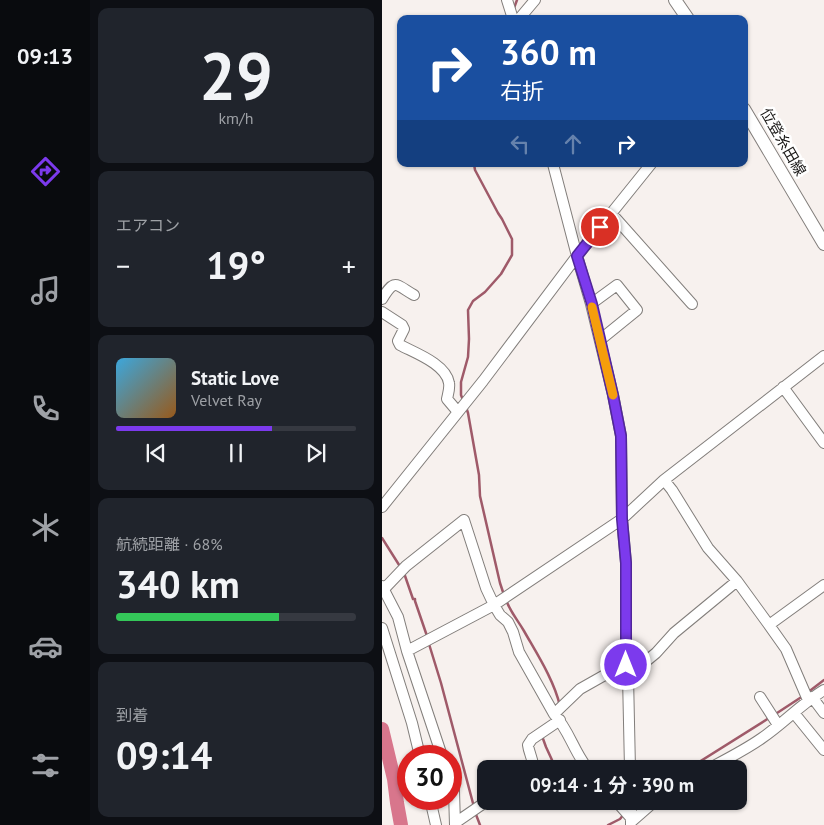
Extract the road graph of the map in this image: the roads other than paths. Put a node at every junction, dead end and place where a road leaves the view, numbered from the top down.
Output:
1 (507, 0) edge
2 (536, 0) edge
3 (677, 0) edge
4 (512, 15) edge
5 (523, 15) edge
6 (686, 15) edge
7 (748, 116) edge
8 (554, 167) edge
9 (649, 167) edge
10 (612, 212) junction
11 (824, 244) edge
12 (577, 256) junction
13 (414, 295) dead end
14 (382, 299) edge
15 (592, 304) junction
16 (692, 304) dead end
17 (382, 312) edge
18 (600, 340) junction
19 (824, 356) edge
20 (783, 387) junction
21 (458, 412) junction
22 (824, 443) edge
23 (664, 480) junction
24 (382, 508) edge
25 (622, 519) junction
26 (737, 581) junction
27 (824, 585) edge
28 (383, 587) edge
29 (494, 606) junction
30 (769, 625) junction
31 (382, 628) edge
32 (407, 650) junction
33 (626, 665) junction
34 (628, 676) junction
35 (824, 690) edge
36 (760, 698) dead end
37 (810, 698) junction
38 (794, 713) junction
39 (824, 713) edge
40 (557, 717) junction
41 (778, 725) junction
42 (417, 745) edge
43 (438, 745) edge
44 (824, 750) edge
45 (532, 760) edge
46 (581, 760) edge
47 (630, 760) edge
48 (725, 760) edge
49 (477, 808) edge
50 (433, 810) edge
51 (455, 810) edge
52 (622, 810) edge
53 (645, 810) edge
54 (631, 822) edge
55 (455, 824) edge
56 (436, 825) edge

1 - 4 street
2 - 5 street
3 - 6 main road
7 - 11 main road, 位登糸田線
8 - 12 street
9 - 10 street
10 - 12 street
10 - 16 street
12 - 15 street
12 - 21 street
13 - 14 street
15 - 18 street
15 - 18 street
17 - 21 street
18 - 25 street
19 - 20 street
20 - 22 street
20 - 23 street
21 - 24 street
23 - 25 street
23 - 26 street
25 - 29 street
25 - 33 street
26 - 30 street
26 - 34 street
27 - 30 street
28 - 29 street
28 - 32 street
29 - 32 street
29 - 40 street
30 - 37 street
31 - 42 street
32 - 43 street
33 - 34 street
33 - 40 street
34 - 47 street
35 - 37 street
36 - 41 street
37 - 38 street
37 - 39 street
38 - 41 street
38 - 44 street
40 - 45 street
40 - 46 street
41 - 48 street
49 - 55 street
50 - 56 street
51 - 55 street
52 - 54 street
53 - 54 street

